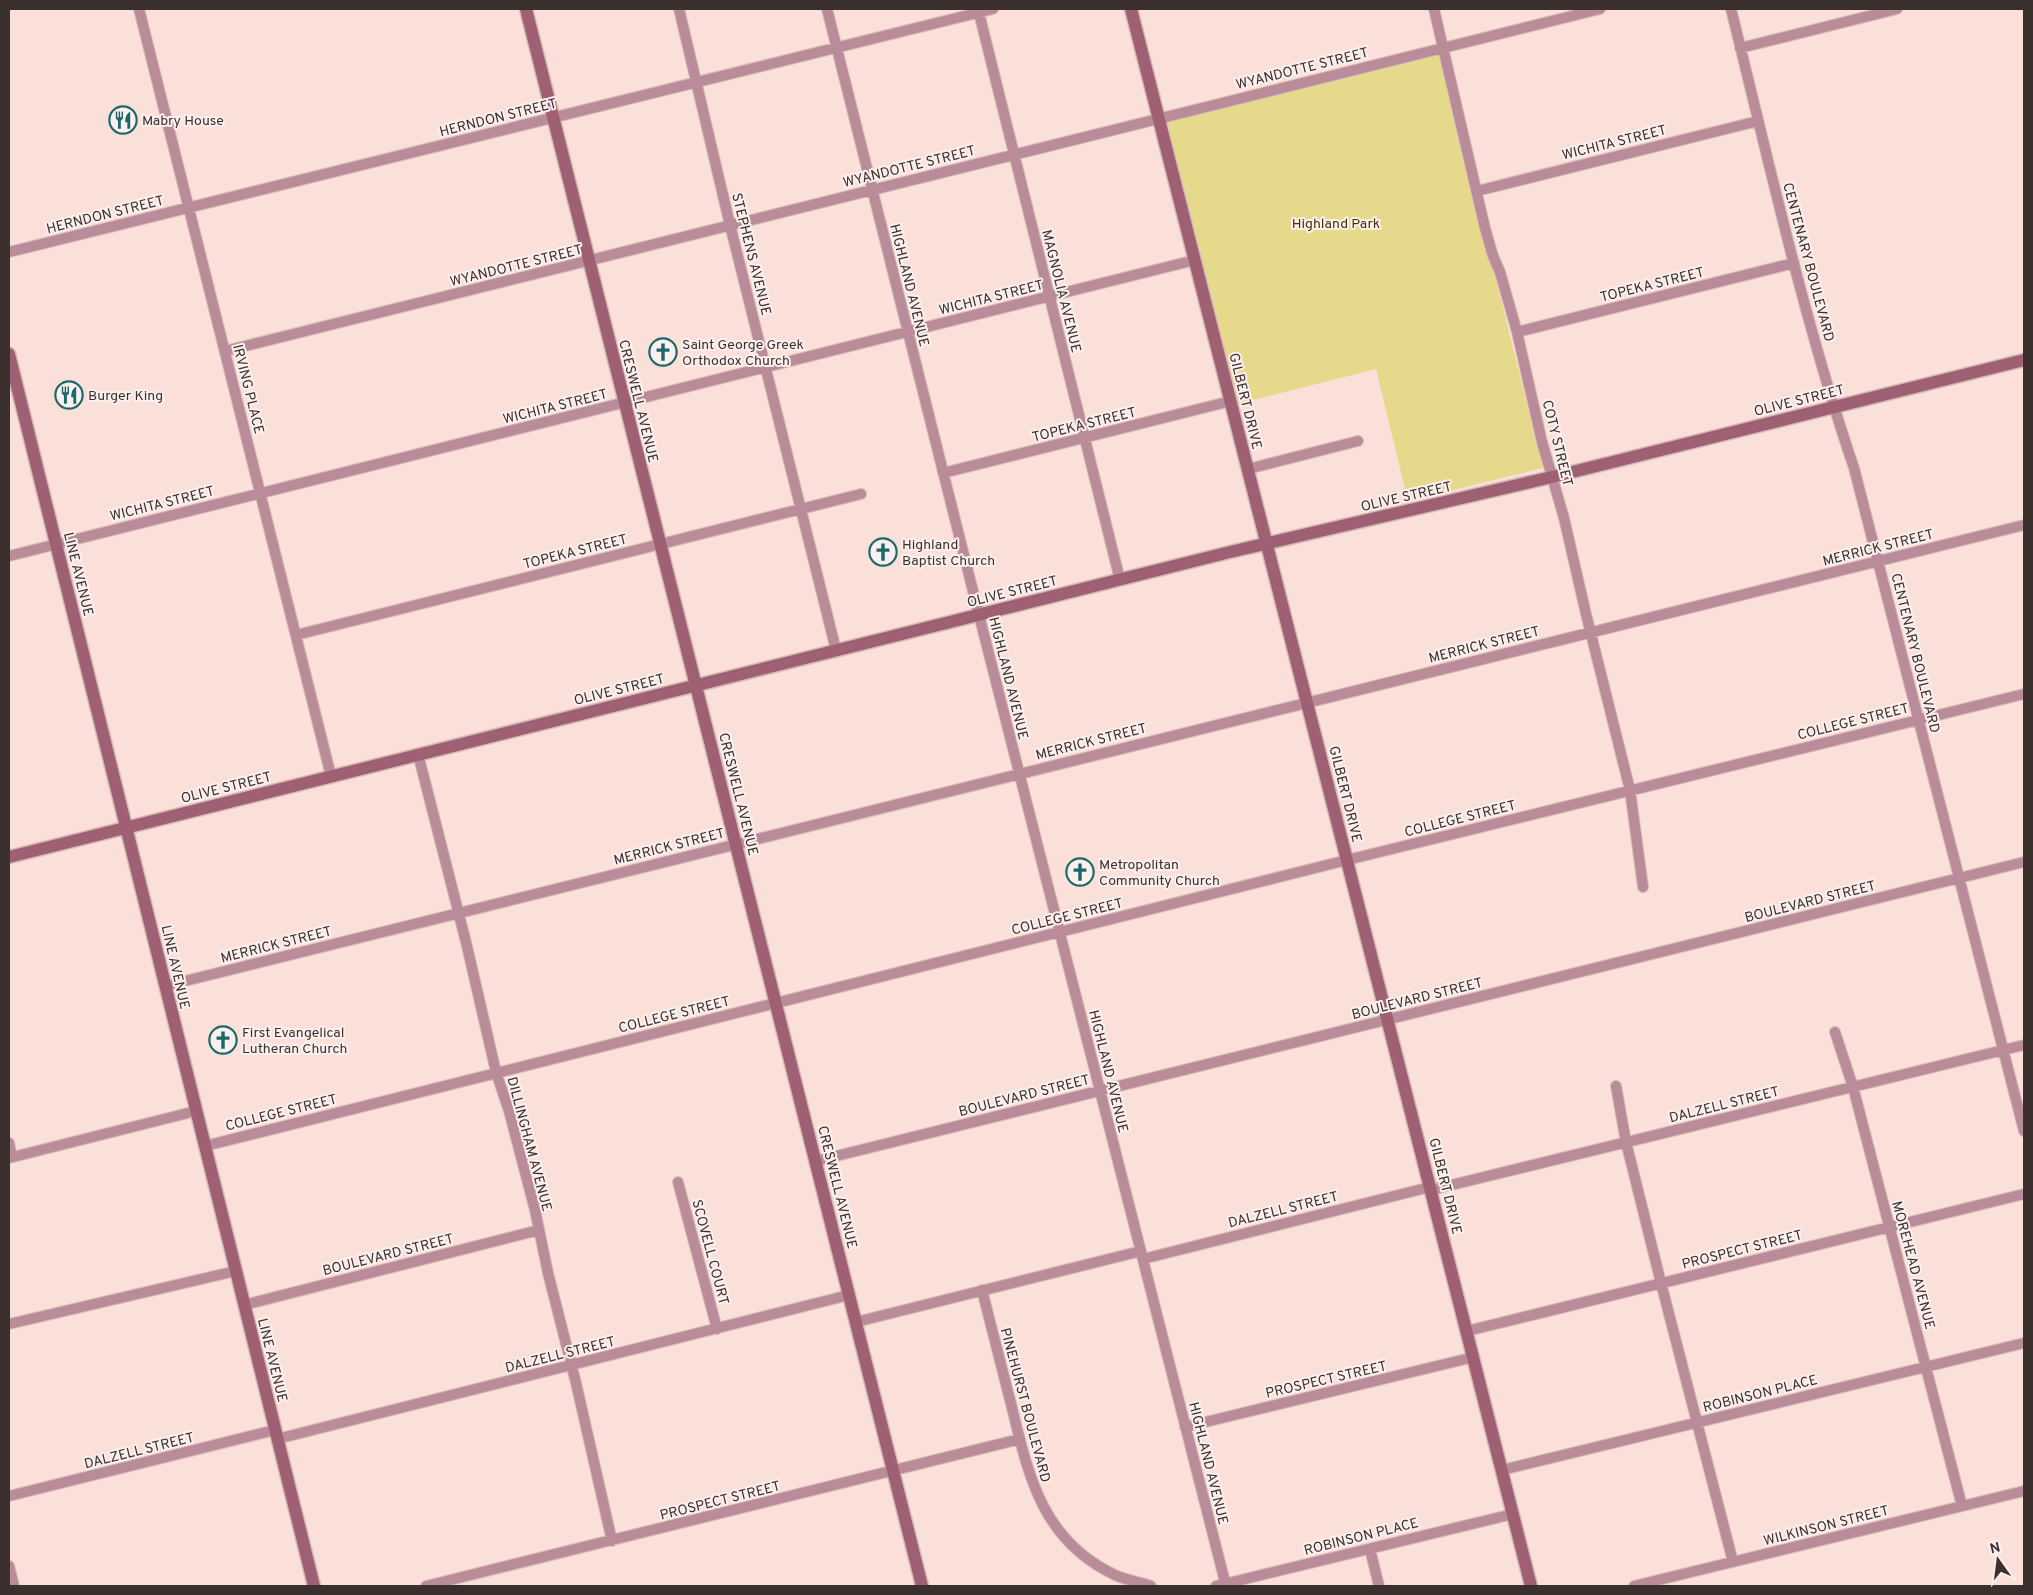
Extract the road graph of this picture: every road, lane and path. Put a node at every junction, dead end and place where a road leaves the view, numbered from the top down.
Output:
1 (140, 9) edge
2 (526, 9) edge
3 (679, 9) edge
4 (827, 9) edge
5 (994, 9) edge
6 (1131, 9) edge
7 (1434, 9) edge
8 (1600, 9) edge
9 (1731, 9) edge
10 (1897, 9) edge
11 (978, 11) edge
12 (837, 48) junction
13 (1443, 48) junction
14 (1740, 48) junction
15 (697, 83) junction
16 (553, 118) junction
17 (1158, 118) junction
18 (1758, 121) junction
19 (1014, 154) junction
20 (872, 190) junction
21 (1477, 191) junction
22 (189, 208) junction
23 (730, 225) junction
24 (9, 252) edge
25 (589, 260) junction
26 (1194, 260) junction
27 (1794, 263) junction
28 (1049, 296) junction
29 (908, 332) junction
30 (1517, 332) junction
31 (225, 351) junction
32 (9, 354) edge
33 (2024, 360) edge
34 (765, 367) junction
35 (1230, 402) junction
36 (624, 403) junction
37 (1833, 408) junction
38 (1085, 438) junction
39 (1358, 441) dead end
40 (1248, 469) junction
41 (943, 473) junction
42 (1552, 477) junction
43 (260, 493) junction
44 (862, 494) dead end
45 (801, 509) junction
46 (2024, 525) edge
47 (56, 544) junction
48 (659, 544) junction
49 (1267, 544) junction
50 (9, 556) edge
51 (1878, 561) junction
52 (1120, 580) junction
53 (979, 615) junction
54 (1590, 632) junction
55 (296, 635) junction
56 (836, 650) junction
57 (696, 685) junction
58 (2024, 694) edge
59 (1307, 702) junction
60 (1918, 719) junction
61 (418, 754) junction
62 (1019, 773) junction
63 (331, 776) junction
64 (1630, 790) junction
65 (126, 827) junction
66 (736, 844) junction
67 (9, 856) edge
68 (1347, 860) junction
69 (2024, 862) edge
70 (1959, 878) junction
71 (1643, 887) dead end
72 (458, 913) junction
73 (1060, 932) junction
74 (165, 986) junction
75 (776, 1003) junction
76 (1387, 1019) junction
77 (1835, 1032) dead end
78 (2024, 1045) edge
79 (2004, 1050) junction
80 (496, 1072) junction
81 (1616, 1086) dead end
82 (1853, 1087) junction
83 (1100, 1090) junction
84 (196, 1111) junction
85 (2024, 1131) edge
86 (1626, 1142) junction
87 (9, 1143) edge
88 (205, 1146) junction
89 (10, 1157) edge
90 (816, 1161) junction
91 (678, 1182) dead end
92 (1431, 1189) junction
93 (2024, 1194) edge
94 (1890, 1227) junction
95 (539, 1230) junction
96 (1142, 1254) junction
97 (236, 1271) junction
98 (1661, 1283) junction
99 (982, 1290) junction
100 (849, 1295) junction
101 (244, 1305) junction
102 (856, 1322) junction
103 (9, 1324) edge
104 (717, 1329) junction
105 (1467, 1331) junction
106 (2024, 1343) edge
107 (1474, 1357) junction
108 (571, 1365) junction
109 (1927, 1367) junction
110 (1698, 1422) junction
111 (1185, 1427) junction
112 (276, 1434) junction
113 (1020, 1439) junction
114 (1502, 1470) junction
115 (894, 1471) junction
116 (2024, 1491) edge
117 (9, 1496) edge
118 (1962, 1506) junction
119 (1513, 1514) junction
120 (612, 1541) junction
121 (1370, 1548) junction
122 (1733, 1562) junction
123 (9, 1566) edge
124 (1116, 1575) junction
125 (14, 1586) edge
126 (314, 1586) edge
127 (426, 1586) edge
128 (922, 1586) edge
129 (1119, 1586) edge
130 (1151, 1586) edge
131 (1223, 1586) edge
132 (1379, 1586) edge
133 (1531, 1586) edge
134 (1634, 1586) edge

1 - 22 street, IRVING PLACE
2 - 16 street, CRESWELL AVENUE
3 - 15 street, STEPHENS AVENUE
4 - 12 street, HIGHLAND AVENUE
5 - 11 street, HERNDON STREET
6 - 17 street, GILBERT DRIVE
7 - 13 street, COTY STREET
8 - 13 street, WYANDOTTE STREET
9 - 14 street, CENTENARY BOULEVARD
10 - 14 street
11 - 12 street, HERNDON STREET
11 - 19 street, MAGNOLIA AVENUE
12 - 15 street, HERNDON STREET
12 - 20 street, HIGHLAND AVENUE
13 - 17 street, WYANDOTTE STREET
13 - 21 street, COTY STREET
14 - 18 street, CENTENARY BOULEVARD
15 - 16 street, HERNDON STREET
15 - 23 street, STEPHENS AVENUE
16 - 22 street, HERNDON STREET
16 - 25 street, CRESWELL AVENUE
17 - 19 street, WYANDOTTE STREET
17 - 26 street, GILBERT DRIVE
18 - 21 street, WICHITA STREET
18 - 27 street, CENTENARY BOULEVARD
19 - 20 street, WYANDOTTE STREET
19 - 28 street, MAGNOLIA AVENUE
20 - 23 street, WYANDOTTE STREET
20 - 29 street, HIGHLAND AVENUE
21 - 30 street, COTY STREET
22 - 24 street, HERNDON STREET
22 - 31 street, IRVING PLACE
23 - 25 street, WYANDOTTE STREET
23 - 34 street, STEPHENS AVENUE
25 - 31 street, WYANDOTTE STREET
25 - 36 street, CRESWELL AVENUE
26 - 28 street, WICHITA STREET
26 - 35 street, GILBERT DRIVE
27 - 30 street, TOPEKA STREET
27 - 37 street, CENTENARY BOULEVARD
28 - 29 street, WICHITA STREET
28 - 38 street, MAGNOLIA AVENUE
29 - 34 street, WICHITA STREET
29 - 41 street, HIGHLAND AVENUE
30 - 42 street, COTY STREET
31 - 43 street, IRVING PLACE
32 - 47 street, LINE AVENUE
33 - 37 street, OLIVE STREET
34 - 36 street, WICHITA STREET
34 - 45 street, STEPHENS AVENUE
35 - 38 street, TOPEKA STREET
35 - 40 street, GILBERT DRIVE
36 - 43 street, WICHITA STREET
36 - 48 street, CRESWELL AVENUE
37 - 42 street, OLIVE STREET
37 - 51 street, CENTENARY BOULEVARD
38 - 41 street, TOPEKA STREET
38 - 52 street, MAGNOLIA AVENUE
39 - 40 street
40 - 49 street, GILBERT DRIVE
41 - 53 street, HIGHLAND AVENUE
42 - 49 street, OLIVE STREET
42 - 54 street, COTY STREET
43 - 47 street, WICHITA STREET
43 - 55 street, IRVING PLACE
44 - 45 street, TOPEKA STREET
45 - 48 street, TOPEKA STREET
45 - 56 street, STEPHENS AVENUE
46 - 51 street, MERRICK STREET
47 - 50 street, WICHITA STREET
47 - 65 street, LINE AVENUE
48 - 55 street, TOPEKA STREET
48 - 57 street, CRESWELL AVENUE
49 - 52 street, OLIVE STREET
49 - 59 street, GILBERT DRIVE
51 - 54 street, MERRICK STREET
51 - 60 street, CENTENARY BOULEVARD
52 - 53 street, OLIVE STREET
53 - 56 street, OLIVE STREET
53 - 62 street, HIGHLAND AVENUE
54 - 59 street, MERRICK STREET
54 - 64 street, COTY STREET
55 - 63 street, IRVING PLACE
56 - 57 street, OLIVE STREET
57 - 61 street, OLIVE STREET
57 - 66 street, CRESWELL AVENUE
58 - 60 street, COLLEGE STREET
59 - 62 street, MERRICK STREET
59 - 68 street, GILBERT DRIVE
60 - 64 street, COLLEGE STREET
60 - 70 street, CENTENARY BOULEVARD
61 - 63 street, OLIVE STREET
61 - 72 street, DILLINGHAM AVENUE
62 - 66 street, MERRICK STREET
62 - 73 street, HIGHLAND AVENUE
63 - 65 street, OLIVE STREET
64 - 68 street, COLLEGE STREET
64 - 71 street, COTY STREET
65 - 67 street, OLIVE STREET
65 - 74 street, LINE AVENUE
66 - 72 street, MERRICK STREET
66 - 75 street, CRESWELL AVENUE
68 - 73 street, COLLEGE STREET
68 - 76 street, GILBERT DRIVE
69 - 70 street, BOULEVARD STREET
70 - 76 street, BOULEVARD STREET
70 - 79 street, CENTENARY BOULEVARD
72 - 74 street, MERRICK STREET
72 - 80 street, DILLINGHAM AVENUE
73 - 75 street, COLLEGE STREET
73 - 83 street, HIGHLAND AVENUE
74 - 84 street, LINE AVENUE
75 - 80 street, COLLEGE STREET
75 - 90 street, CRESWELL AVENUE
76 - 83 street, BOULEVARD STREET
76 - 92 street, GILBERT DRIVE
77 - 82 street, MOREHEAD AVENUE
78 - 79 street, DALZELL STREET
79 - 82 street, DALZELL STREET
79 - 85 street, CENTENARY BOULEVARD
80 - 88 street, COLLEGE STREET
80 - 95 street, DILLINGHAM AVENUE
81 - 86 street
82 - 86 street, DALZELL STREET
82 - 94 street, MOREHEAD AVENUE
83 - 90 street, BOULEVARD STREET
83 - 96 street, HIGHLAND AVENUE
84 - 88 street, LINE AVENUE
84 - 89 street
86 - 92 street, DALZELL STREET
86 - 98 street
87 - 89 street
88 - 97 street, LINE AVENUE
90 - 100 street, CRESWELL AVENUE
91 - 104 street, SCOVELL COURT
92 - 96 street, DALZELL STREET
92 - 105 street, GILBERT DRIVE
93 - 94 street, PROSPECT STREET
94 - 98 street, PROSPECT STREET
94 - 109 street, MOREHEAD AVENUE
95 - 101 street, BOULEVARD STREET
95 - 108 street, DILLINGHAM AVENUE
96 - 99 street, DALZELL STREET
96 - 111 street, HIGHLAND AVENUE
97 - 101 street, LINE AVENUE
97 - 103 street
98 - 105 street, PROSPECT STREET
98 - 110 street
99 - 102 street, DALZELL STREET
99 - 113 street, PINEHURST BOULEVARD
100 - 102 street, CRESWELL AVENUE
100 - 104 street, DALZELL STREET
101 - 112 street, LINE AVENUE
102 - 115 street, CRESWELL AVENUE
104 - 108 street, DALZELL STREET
105 - 107 street, GILBERT DRIVE
106 - 109 street, ROBINSON PLACE
107 - 111 street, PROSPECT STREET
107 - 114 street, GILBERT DRIVE
108 - 112 street, DALZELL STREET
108 - 120 street, DILLINGHAM AVENUE
109 - 110 street, ROBINSON PLACE
109 - 118 street, MOREHEAD AVENUE
110 - 114 street, ROBINSON PLACE
110 - 122 street
111 - 131 street, HIGHLAND AVENUE
112 - 117 street, DALZELL STREET
112 - 126 street, LINE AVENUE
113 - 115 street, PROSPECT STREET
113 - 124 street, PINEHURST BOULEVARD
114 - 119 street, GILBERT DRIVE
115 - 120 street, PROSPECT STREET
115 - 128 street, CRESWELL AVENUE
116 - 118 street, WILKINSON STREET
118 - 122 street, WILKINSON STREET
119 - 121 street, ROBINSON PLACE
119 - 133 street, GILBERT DRIVE
120 - 127 street, PROSPECT STREET
121 - 131 street, ROBINSON PLACE
121 - 132 street
122 - 134 street, WILKINSON STREET
123 - 125 street
124 - 129 street
124 - 130 street, PINEHURST BOULEVARD

